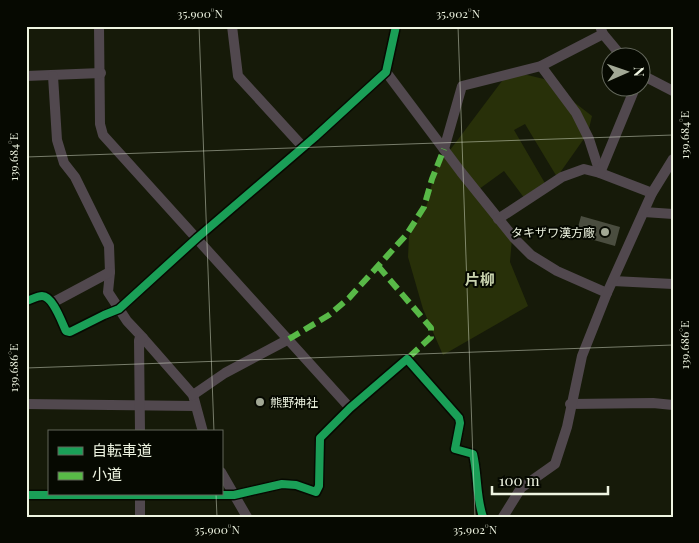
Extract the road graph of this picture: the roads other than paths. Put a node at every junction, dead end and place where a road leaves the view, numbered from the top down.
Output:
1 (99, 26) edge
2 (232, 26) edge
3 (396, 26) edge
4 (601, 30) edge
5 (615, 48) edge
6 (541, 66) junction
7 (386, 72) junction
8 (100, 73) junction
9 (26, 76) edge
10 (53, 76) junction
11 (652, 80) edge
12 (673, 91) edge
13 (631, 98) edge
14 (303, 147) junction
15 (444, 149) junction
16 (673, 159) edge
17 (600, 173) junction
18 (652, 193) junction
19 (644, 212) junction
20 (673, 214) edge
21 (498, 219) junction
22 (198, 238) junction
23 (110, 272) junction
24 (613, 281) junction
25 (673, 284) edge
26 (607, 293) junction
27 (26, 301) edge
28 (52, 303) junction
29 (119, 309) junction
30 (143, 338) junction
31 (288, 339) junction
32 (194, 401) junction
33 (26, 404) edge
34 (570, 404) junction
35 (140, 405) junction
36 (673, 405) edge
37 (350, 408) junction
38 (140, 430) edge
39 (202, 430) edge
40 (222, 474) edge
41 (26, 495) edge
42 (48, 495) edge
43 (222, 495) edge
44 (234, 495) junction
45 (140, 496) edge
46 (140, 517) edge
47 (247, 517) edge
48 (484, 517) edge
49 (503, 517) edge

1 - 8 street
2 - 14 street
3 - 7 street
4 - 5 street
4 - 6 street
6 - 15 street
6 - 17 street
7 - 14 street
7 - 15 street
8 - 10 street
8 - 22 street
9 - 10 street
10 - 23 street
11 - 12 street
13 - 17 street
14 - 22 street
15 - 21 street
16 - 18 street
17 - 18 street
17 - 21 street
18 - 19 street
19 - 20 street
19 - 24 street
21 - 26 street
22 - 29 street
22 - 31 street
23 - 28 street
23 - 29 street
24 - 25 street
24 - 26 street
26 - 34 street
27 - 28 street
28 - 29 street
29 - 30 street
30 - 32 street
30 - 35 street
31 - 32 street
31 - 37 street
32 - 35 street
32 - 39 street
33 - 35 street
34 - 36 street
34 - 49 street
35 - 38 street
37 - 44 street
37 - 48 street
40 - 44 street
41 - 42 street
43 - 44 street
44 - 47 street
45 - 46 street

